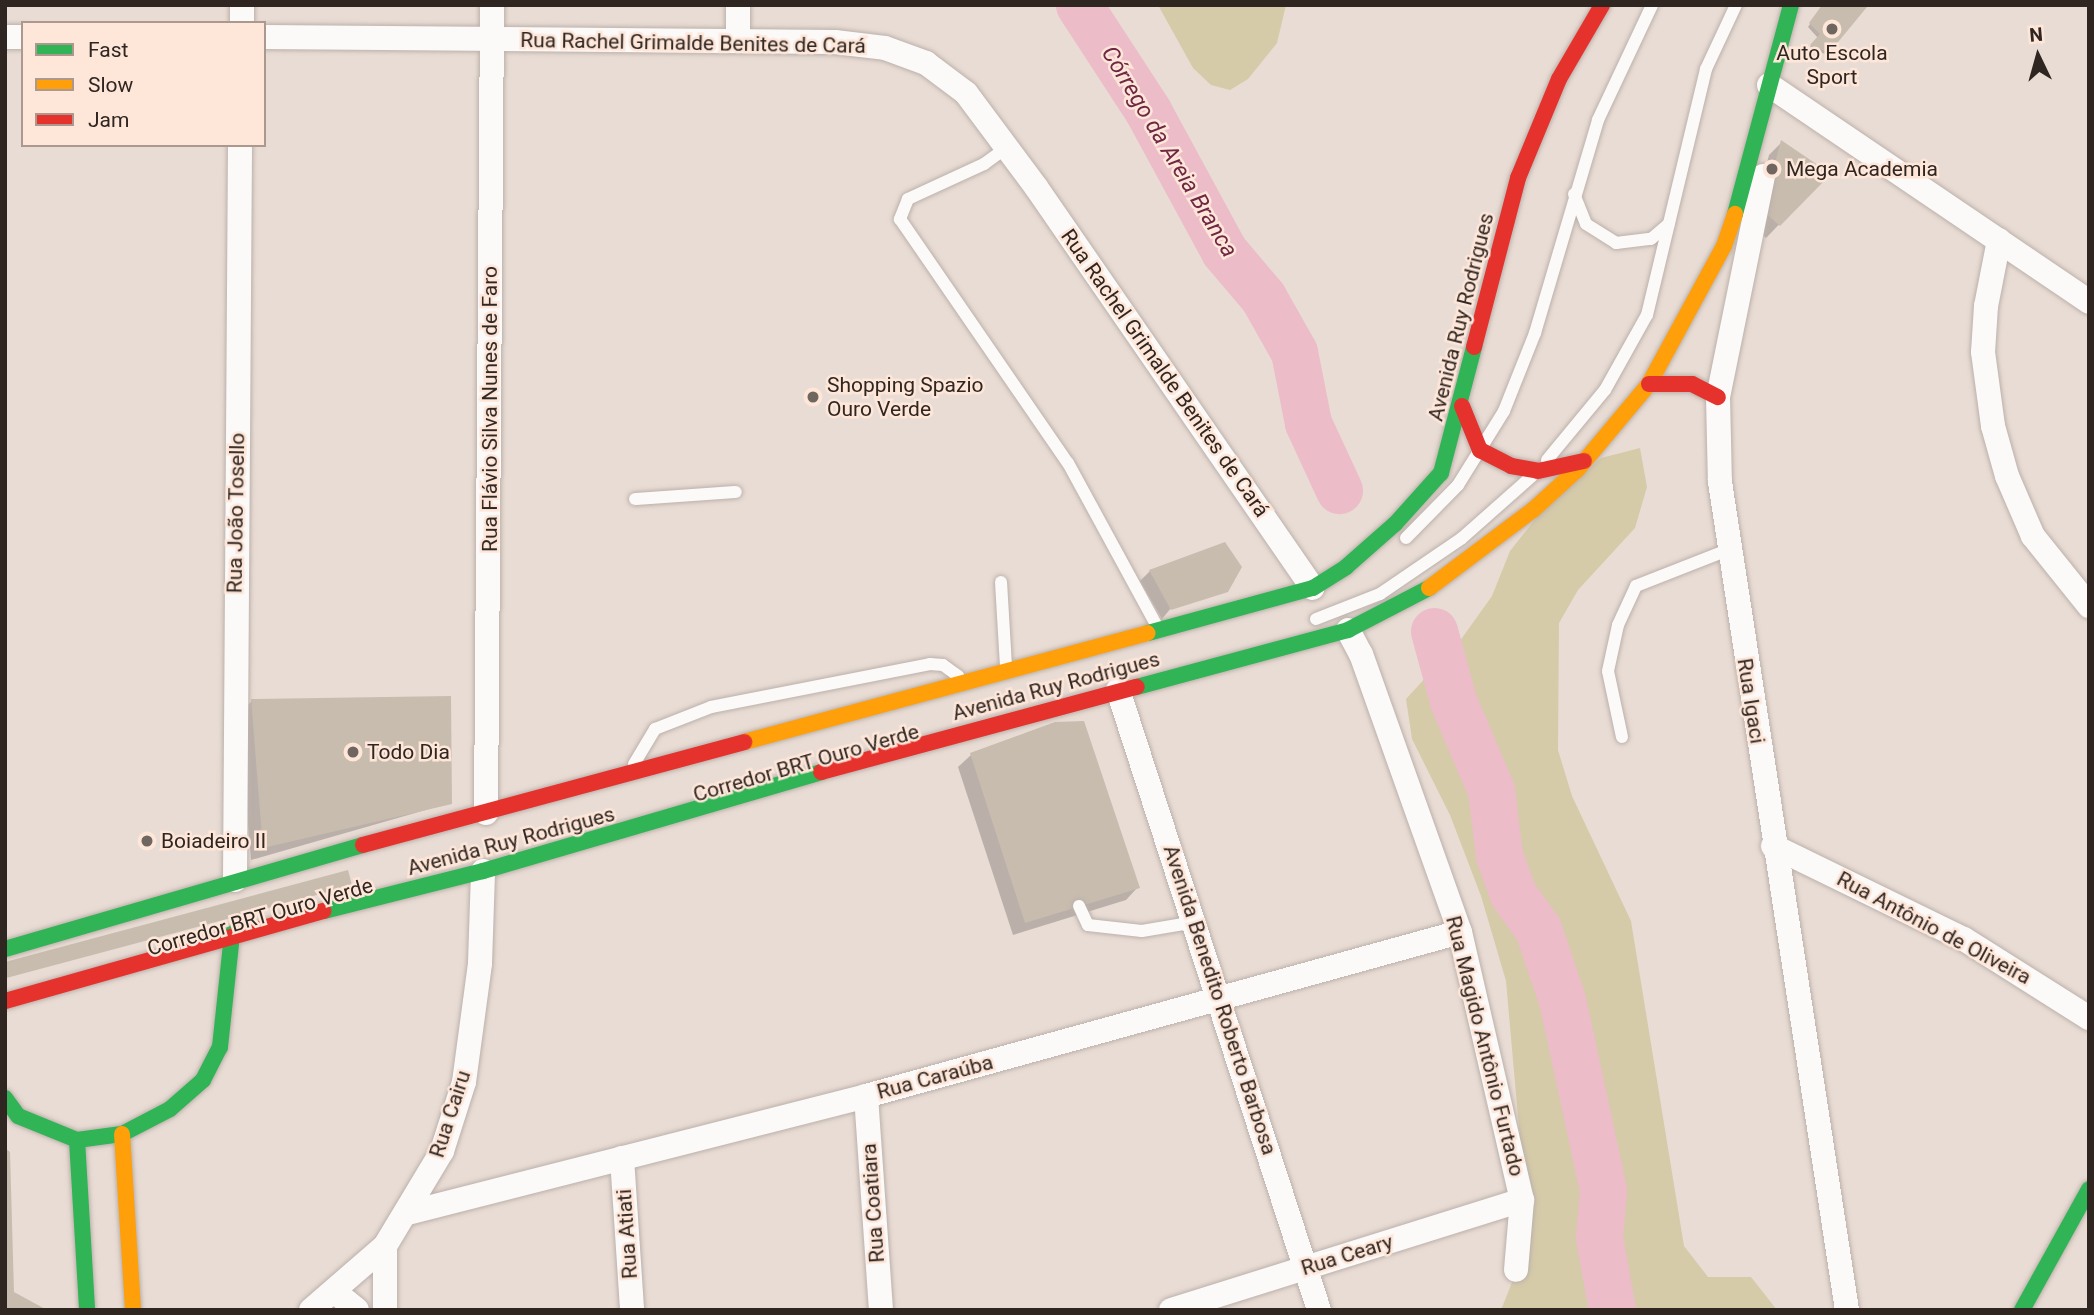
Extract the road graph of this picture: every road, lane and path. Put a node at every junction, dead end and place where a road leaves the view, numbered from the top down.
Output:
1 (492, 5) edge
2 (738, 5) edge
3 (1601, 5) edge
4 (1652, 5) edge
5 (1736, 5) edge
6 (1791, 5) edge
7 (266, 37) edge
8 (492, 40) junction
9 (738, 40) junction
10 (1774, 89) junction
11 (240, 147) edge
12 (1006, 148) junction
13 (1574, 190) junction
14 (1669, 225) junction
15 (1999, 240) junction
16 (2089, 302) edge
17 (1649, 384) junction
18 (1718, 397) junction
19 (1462, 406) junction
20 (1480, 450) junction
21 (1584, 461) junction
22 (1538, 471) junction
23 (736, 492) dead end
24 (635, 499) dead end
25 (1391, 550) dead end
26 (1728, 550) junction
27 (1001, 582) dead end
28 (1349, 582) dead end
29 (1315, 594) junction
30 (2089, 606) edge
31 (1268, 616) dead end
32 (1327, 616) junction
33 (1301, 624) dead end
34 (1348, 630) junction
35 (1160, 631) junction
36 (1007, 671) junction
37 (967, 683) junction
38 (1118, 690) junction
39 (1008, 706) dead end
40 (993, 725) junction
41 (1622, 737) dead end
42 (1002, 742) dead end
43 (628, 776) junction
44 (632, 812) dead end
45 (486, 822) junction
46 (1773, 846) junction
47 (484, 862) junction
48 (418, 872) dead end
49 (245, 886) junction
50 (1079, 906) dead end
51 (1195, 922) junction
52 (1460, 932) junction
53 (232, 934) junction
54 (5, 949) edge
55 (5, 961) edge
56 (5, 989) edge
57 (1220, 999) junction
58 (5, 1002) edge
59 (2089, 1017) edge
60 (866, 1096) junction
61 (5, 1098) edge
62 (122, 1134) junction
63 (77, 1140) junction
64 (622, 1157) junction
65 (2089, 1189) edge
66 (1522, 1200) junction
67 (408, 1213) junction
68 (385, 1246) junction
69 (1306, 1268) junction
70 (1516, 1270) dead end
71 (335, 1292) junction
72 (87, 1310) edge
73 (133, 1310) edge
74 (311, 1310) edge
75 (357, 1310) edge
76 (385, 1310) edge
77 (632, 1310) edge
78 (881, 1310) edge
79 (1171, 1310) edge
80 (1319, 1310) edge
81 (1847, 1310) edge
82 (2022, 1310) edge

1 - 8 street, Rua Flávio Silva Nunes de Faro
2 - 9 street
3 - 19 main road, Avenida Ruy Rodrigues
4 - 13 lane
5 - 14 lane
6 - 10 main road, Avenida Ruy Rodrigues
7 - 8 street, Rua Rachel Grimalde Benites de Cará
8 - 9 street, Rua Rachel Grimalde Benites de Cará
8 - 45 street, Rua Flávio Silva Nunes de Faro
9 - 12 street, Rua Rachel Grimalde Benites de Cará
10 - 15 street
10 - 17 main road, Avenida Ruy Rodrigues
10 - 18 street, Rua Igaci
11 - 49 street, Rua João Tosello
12 - 29 street, Rua Rachel Grimalde Benites de Cará
12 - 35 lane
13 - 14 lane
13 - 20 lane
14 - 22 lane
15 - 16 street
15 - 30 street
17 - 18 main road
17 - 21 main road, Avenida Ruy Rodrigues
18 - 26 street, Rua Igaci
19 - 20 main road
19 - 29 main road, Avenida Ruy Rodrigues
20 - 22 main road
20 - 25 lane
21 - 22 main road
21 - 34 main road, Avenida Ruy Rodrigues
22 - 32 lane
23 - 24 lane
26 - 41 lane
26 - 46 street, Rua Igaci
27 - 36 lane
28 - 29 lane
29 - 31 lane
29 - 32 main road
29 - 35 main road, Avenida Ruy Rodrigues
32 - 33 lane
32 - 34 main road
34 - 38 main road, Avenida Ruy Rodrigues
34 - 52 street, Rua Magido Antônio Furtado
35 - 36 main road, Avenida Ruy Rodrigues
36 - 37 main road, Avenida Ruy Rodrigues
37 - 43 main road, Avenida Ruy Rodrigues
37 - 43 lane
38 - 40 main road, Avenida Ruy Rodrigues
38 - 51 street, Avenida Benedito Roberto Barbosa
39 - 44 lane, Corredor BRT Ouro Verde
40 - 42 lane
40 - 47 main road, Avenida Ruy Rodrigues
43 - 45 main road, Avenida Ruy Rodrigues
45 - 49 main road, Avenida Ruy Rodrigues
46 - 59 street, Rua Antônio de Oliveira
46 - 81 street, Rua Igaci
47 - 53 main road, Avenida Ruy Rodrigues
47 - 67 street, Rua Cairu
48 - 56 lane, Corredor BRT Ouro Verde
49 - 54 main road, Avenida Ruy Rodrigues
49 - 55 lane, Corredor BRT Ouro Verde
50 - 51 lane
51 - 57 street, Avenida Benedito Roberto Barbosa
52 - 57 street, Rua Caraúba
52 - 66 street, Rua Magido Antônio Furtado
53 - 58 main road, Avenida Ruy Rodrigues
53 - 62 main road
57 - 60 street, Rua Caraúba
57 - 69 street, Avenida Benedito Roberto Barbosa
60 - 64 street, Rua Caraúba
60 - 78 street, Rua Coatiara
61 - 63 main road
62 - 63 main road
62 - 73 main road
63 - 72 main road
64 - 67 street, Rua Caraúba
64 - 77 street, Rua Atiati
65 - 82 main road
66 - 69 street, Rua Ceary
66 - 70 street, Rua Magido Antônio Furtado
67 - 68 street, Rua Cairu
68 - 71 street, Rua Cairu
68 - 76 street
69 - 79 street, Rua Ceary
69 - 80 street, Avenida Benedito Roberto Barbosa
71 - 74 street, Rua Cairu
71 - 75 street

